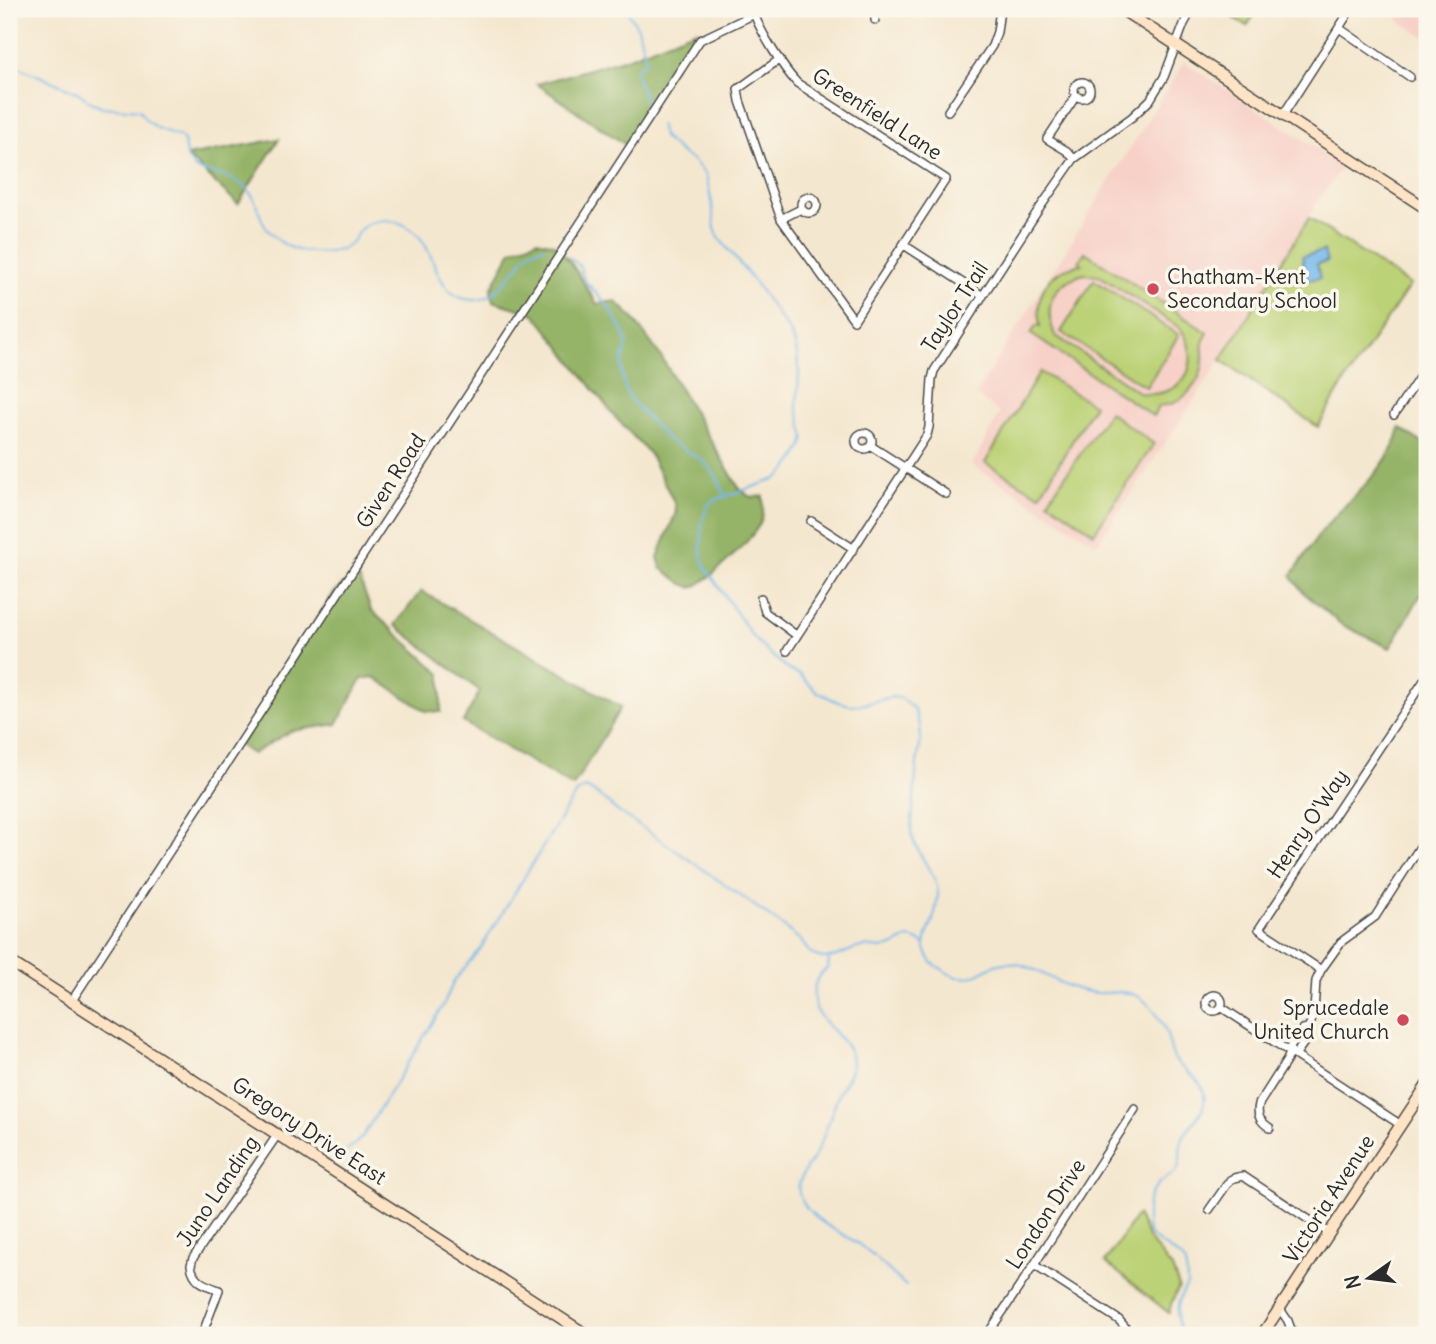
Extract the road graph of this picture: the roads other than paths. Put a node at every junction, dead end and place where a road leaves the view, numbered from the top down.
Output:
1 (765, 9) edge
2 (875, 9) edge
3 (1000, 9) edge
4 (1121, 9) edge
5 (1192, 9) edge
6 (1351, 9) edge
7 (754, 14) junction
8 (875, 20) dead end
9 (1339, 28) junction
10 (1176, 46) junction
11 (780, 59) junction
12 (1410, 76) dead end
13 (1076, 96) dead end
14 (948, 111) dead end
15 (1283, 115) junction
16 (1074, 159) junction
17 (801, 209) dead end
18 (1427, 209) edge
19 (781, 219) junction
20 (904, 245) junction
21 (983, 296) junction
22 (1427, 366) edge
23 (1394, 415) dead end
24 (871, 446) dead end
25 (905, 468) junction
26 (946, 494) dead end
27 (811, 521) dead end
28 (854, 550) junction
29 (761, 598) dead end
30 (796, 635) junction
31 (787, 650) dead end
32 (1427, 676) edge
33 (1427, 836) edge
34 (9, 961) edge
35 (1321, 970) junction
36 (71, 1002) junction
37 (1221, 1007) dead end
38 (1290, 1053) junction
39 (1427, 1085) edge
40 (1135, 1109) dead end
41 (1401, 1125) junction
42 (1270, 1128) dead end
43 (278, 1134) junction
44 (1209, 1210) dead end
45 (1329, 1233) junction
46 (1034, 1265) junction
47 (1280, 1309) junction
48 (202, 1335) edge
49 (587, 1335) edge
50 (995, 1335) edge
51 (1129, 1335) edge
52 (1262, 1335) edge
53 (1293, 1335) edge

1 - 7 street, Given Road
2 - 8 street
3 - 14 street
4 - 10 street
5 - 10 street, Taylor Trail
6 - 9 street
7 - 11 street, Greenfield Lane
7 - 36 street, Given Road
9 - 12 street
9 - 15 street
10 - 15 street
10 - 16 street, Taylor Trail
11 - 19 street, Greenfield Lane
11 - 20 street, Greenfield Lane
13 - 16 street
15 - 18 street
16 - 21 street, Taylor Trail
17 - 19 street
19 - 20 street, Greenfield Lane
20 - 21 street
21 - 25 street, Taylor Trail
22 - 23 street
24 - 25 street
25 - 26 street
25 - 28 street, Taylor Trail
27 - 28 street
28 - 30 street, Taylor Trail
29 - 30 street
30 - 31 street, Taylor Trail
32 - 35 street, Henry O'Way
33 - 35 street
34 - 36 street, Gregory Drive East
35 - 38 street
36 - 43 street, Gregory Drive East
37 - 38 street
38 - 41 street
38 - 42 street
39 - 41 street, Victoria Avenue
40 - 46 street, London Drive
41 - 45 street, Victoria Avenue
43 - 48 street, Juno Landing
43 - 49 street, Gregory Drive East
44 - 45 street
45 - 47 street, Victoria Avenue
46 - 50 street, London Drive
46 - 51 street
47 - 52 street, Victoria Avenue
47 - 53 street

